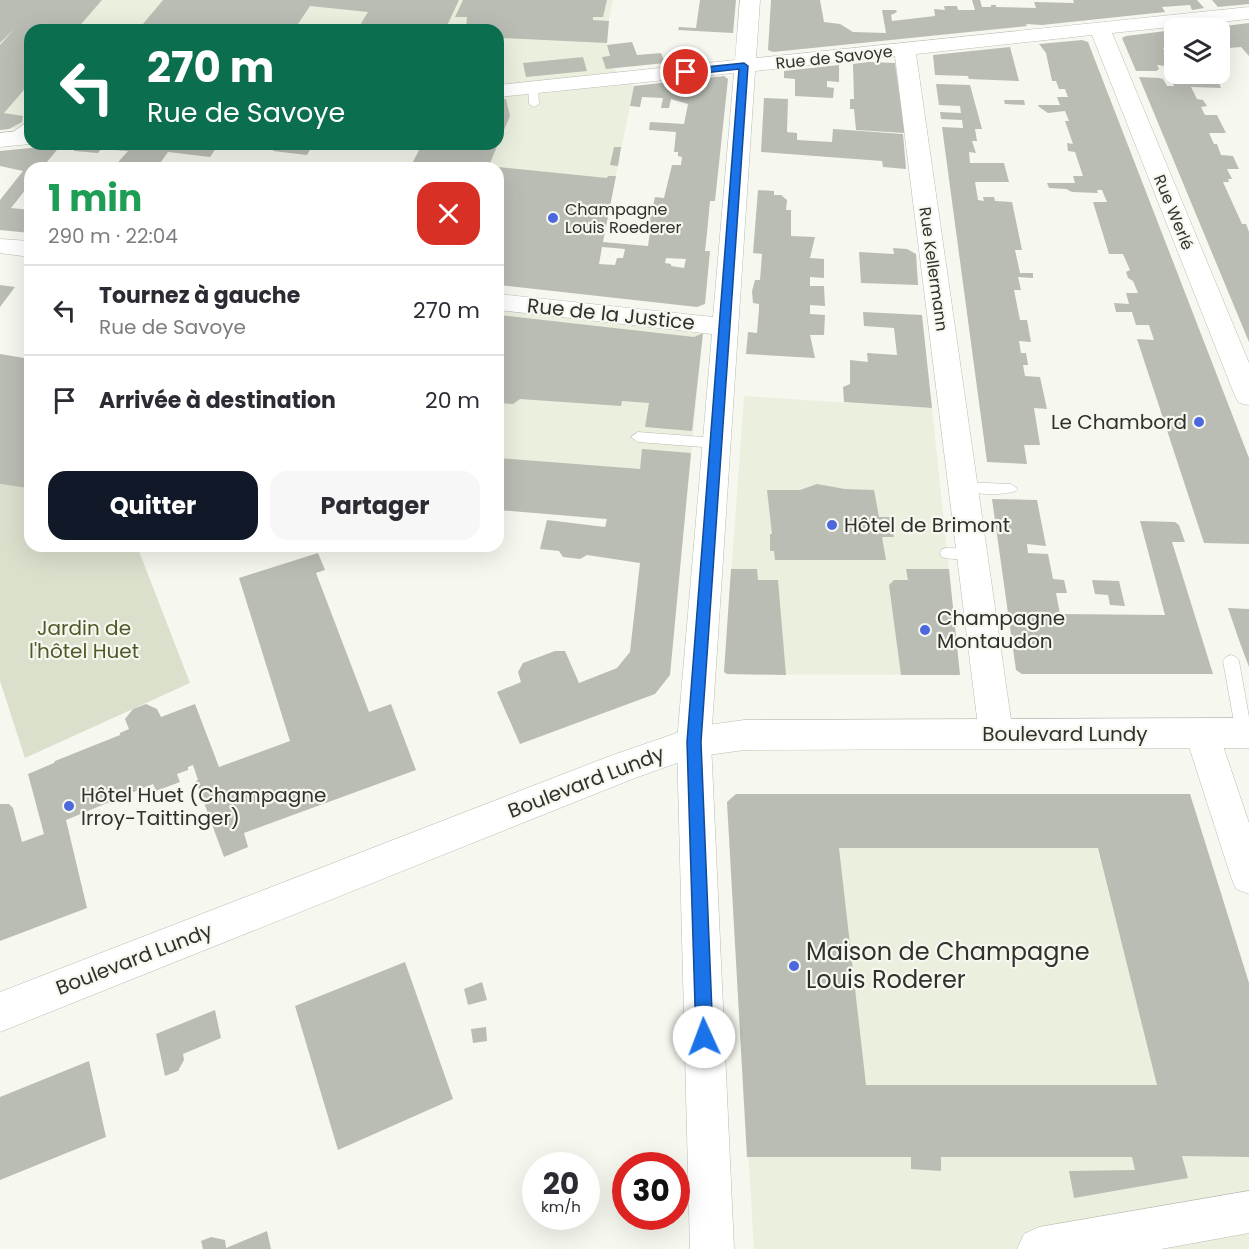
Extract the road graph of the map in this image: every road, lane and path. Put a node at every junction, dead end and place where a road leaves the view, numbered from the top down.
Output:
1 (750, 0) edge
2 (1249, 13) edge
3 (1098, 24) junction
4 (905, 50) junction
5 (744, 66) junction
6 (504, 92) edge
7 (24, 129) edge
8 (13, 139) edge
9 (0, 246) edge
10 (24, 248) edge
11 (504, 303) edge
12 (725, 327) junction
13 (1249, 396) edge
14 (638, 437) dead end
15 (716, 443) junction
16 (963, 487) junction
17 (1011, 489) dead end
18 (1231, 661) dead end
19 (1247, 733) edge
20 (996, 734) junction
21 (1202, 734) junction
22 (694, 742) junction
23 (1249, 877) edge
24 (0, 1012) edge
25 (1249, 1212) edge
26 (712, 1249) edge
27 (1039, 1249) edge

1 - 5 street
2 - 3 street, Rue de Savoye
3 - 4 street, Rue de Savoye
3 - 13 street, Rue Werlé
4 - 5 street, Rue de Savoye
4 - 16 street, Rue Kellermann
5 - 6 street, Rue de Savoye
5 - 12 street
7 - 8 lane
9 - 10 street
11 - 12 street, Rue de la Justice
12 - 15 street
14 - 15 lane
15 - 22 street
16 - 17 lane
16 - 20 street, Rue Kellermann
18 - 19 lane, Boulevard Lundy
19 - 21 main road, Boulevard Lundy
20 - 21 main road, Boulevard Lundy
20 - 22 main road, Boulevard Lundy
21 - 23 street
22 - 24 main road, Boulevard Lundy
22 - 26 street
25 - 27 street

